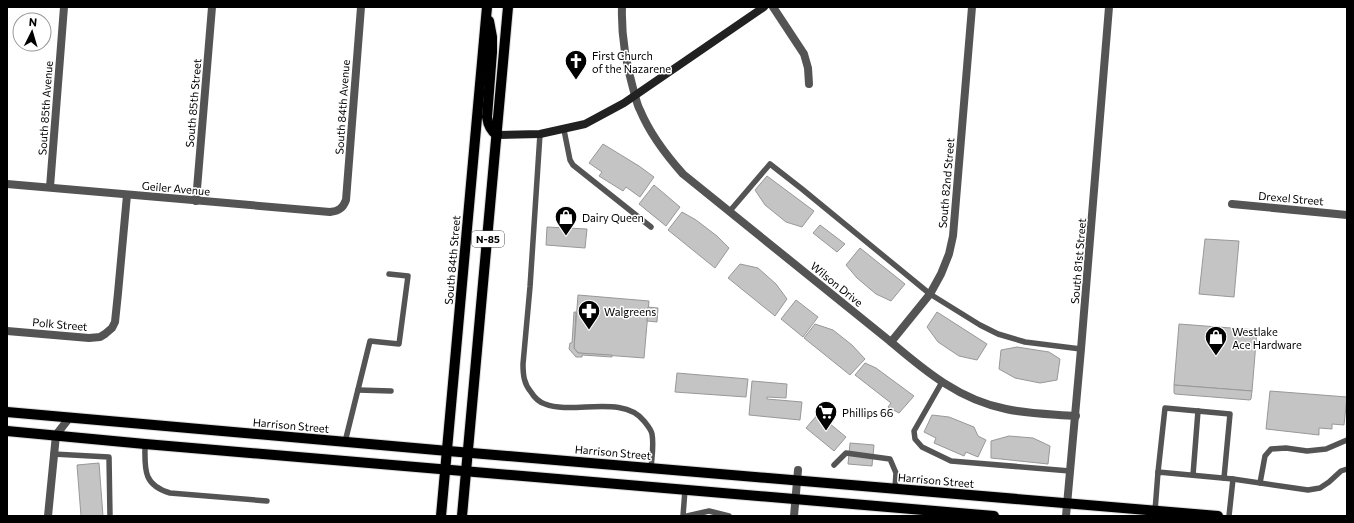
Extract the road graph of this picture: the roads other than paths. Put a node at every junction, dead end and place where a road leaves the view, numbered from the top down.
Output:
1 (64, 7) edge
2 (212, 7) edge
3 (361, 7) edge
4 (508, 7) edge
5 (622, 7) edge
6 (764, 7) edge
7 (773, 7) edge
8 (972, 7) edge
9 (1110, 7) edge
10 (487, 9) edge
11 (809, 84) dead end
12 (635, 95) junction
13 (564, 130) junction
14 (540, 134) junction
15 (497, 135) junction
16 (7, 184) edge
17 (50, 188) junction
18 (127, 195) junction
19 (196, 201) junction
20 (1232, 204) dead end
21 (342, 208) joint
22 (729, 212) junction
23 (1347, 215) edge
24 (651, 227) dead end
25 (389, 274) dead end
26 (930, 294) junction
27 (7, 331) edge
28 (891, 342) junction
29 (1081, 349) junction
30 (942, 382) junction
31 (358, 390) junction
32 (391, 391) dead end
33 (1198, 411) junction
34 (7, 412) edge
35 (1076, 416) junction
36 (70, 417) junction
37 (7, 431) edge
38 (56, 435) junction
39 (1347, 440) edge
40 (345, 442) junction
41 (145, 444) junction
42 (448, 451) junction
43 (468, 452) junction
44 (53, 454) junction
45 (834, 465) dead end
46 (651, 468) junction
47 (445, 469) junction
48 (1347, 469) edge
49 (798, 470) dead end
50 (467, 471) junction
51 (1070, 472) junction
52 (1158, 472) junction
53 (1193, 475) junction
54 (1224, 478) junction
55 (1233, 479) junction
56 (797, 480) junction
57 (1260, 483) junction
58 (895, 488) junction
59 (685, 490) junction
60 (796, 499) junction
61 (267, 501) dead end
62 (1067, 503) junction
63 (1154, 511) junction
64 (945, 514) edge
65 (48, 516) edge
66 (110, 516) edge
67 (441, 516) edge
68 (462, 516) edge
69 (683, 516) edge
70 (687, 516) edge
71 (730, 516) edge
72 (794, 516) edge
73 (994, 516) edge
74 (1066, 516) edge
75 (1218, 516) edge
76 (1229, 516) edge

1 - 17 street, South 85th Avenue
2 - 19 street, South 85th Street
3 - 21 street, South 84th Avenue
4 - 15 main road, N-85
5 - 12 street, Wilson Drive
6 - 12 street
7 - 11 street
8 - 26 street, South 82nd Street
9 - 29 street, South 81st Street
10 - 15 main road
10 - 42 main road, South 84th Street / N-85
12 - 13 street
12 - 22 street, Wilson Drive
13 - 14 street
13 - 24 lane
14 - 15 street
14 - 46 lane
15 - 43 main road, N-85
16 - 17 street, Geiler Avenue
17 - 18 street, Geiler Avenue
18 - 19 street, Geiler Avenue
18 - 27 street, Polk Street
19 - 21 street, Geiler Avenue
20 - 23 street, Drexel Street
22 - 26 lane
22 - 28 street, Wilson Drive
25 - 31 lane
26 - 28 street, South 82nd Street
26 - 29 lane
28 - 30 street, Wilson Drive
29 - 35 street, South 81st Street
30 - 35 street, Wilson Drive
30 - 51 lane
31 - 32 lane
31 - 40 lane
33 - 52 lane
33 - 53 lane
33 - 54 lane
34 - 36 main road, Harrison Street
35 - 51 street, South 81st Street
36 - 38 street
36 - 40 main road, Harrison Street
37 - 38 main road
38 - 41 main road
38 - 44 street
39 - 57 lane
40 - 42 main road, Harrison Street
41 - 47 main road
41 - 61 lane
42 - 43 main road, Harrison Street
42 - 47 main road, South 84th Street / N-85
43 - 46 main road, Harrison Street
43 - 50 main road, N-85
44 - 65 street
44 - 66 lane
45 - 58 lane
46 - 56 main road, Harrison Street
47 - 50 main road
47 - 67 main road, South 84th Street / N-85
48 - 57 lane
49 - 56 street
50 - 59 main road
50 - 68 main road, N-85
51 - 62 street, South 81st Street
52 - 53 lane
52 - 63 lane
53 - 54 lane
54 - 55 lane
55 - 57 lane
55 - 76 lane
56 - 58 main road, Harrison Street
56 - 60 street
58 - 62 main road, Harrison Street
59 - 60 main road
59 - 69 lane
60 - 64 main road
60 - 72 street
62 - 63 main road, Harrison Street
62 - 74 street, South 81st Street
63 - 75 main road, Harrison Street
64 - 73 main road
70 - 71 lane

